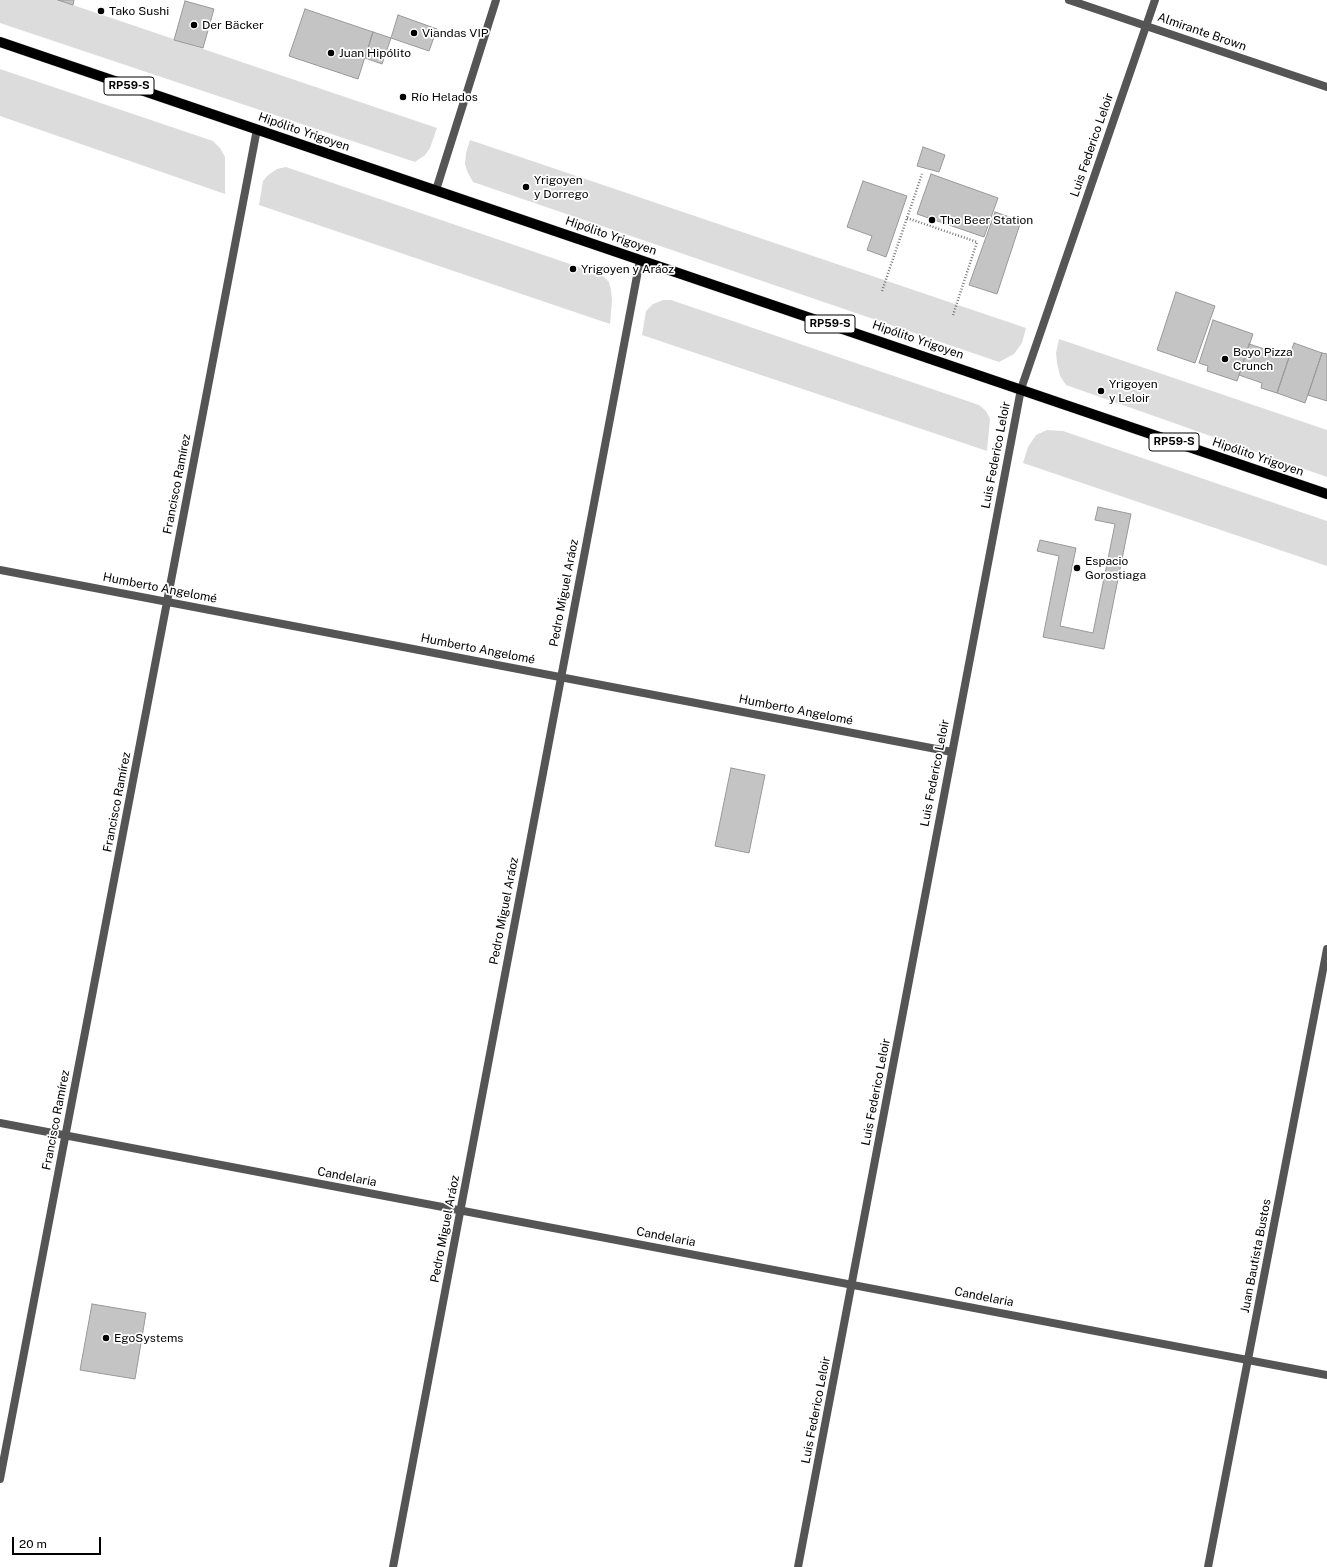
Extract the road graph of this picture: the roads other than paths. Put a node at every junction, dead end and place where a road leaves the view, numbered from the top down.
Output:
1 (496, 0) edge
2 (1069, 0) edge
3 (1155, 0) edge
4 (1146, 26) junction
5 (0, 42) edge
6 (1327, 87) edge
7 (257, 129) junction
8 (436, 190) junction
9 (640, 260) junction
10 (1021, 389) junction
11 (1327, 494) edge
12 (0, 570) edge
13 (167, 602) junction
14 (561, 677) junction
15 (952, 752) junction
16 (1327, 949) edge
17 (0, 1123) edge
18 (65, 1135) junction
19 (460, 1210) junction
20 (852, 1284) junction
21 (1248, 1360) junction
22 (1327, 1375) edge
23 (0, 1479) edge
24 (393, 1567) edge
25 (798, 1567) edge
26 (1208, 1567) edge

1 - 8 street
2 - 4 street, Almirante Brown
3 - 4 street, Luis Federico Leloir
4 - 6 street, Almirante Brown
4 - 10 street, Luis Federico Leloir
5 - 7 main road, Hipólito Yrigoyen / RP59-S
7 - 8 main road, Hipólito Yrigoyen / RP59-S
7 - 13 street, Francisco Ramírez
8 - 9 main road, Hipólito Yrigoyen / RP59-S
9 - 10 main road, Hipólito Yrigoyen / RP59-S
9 - 14 street, Pedro Miguel Aráoz
10 - 11 main road, Hipólito Yrigoyen / RP59-S
10 - 15 street, Luis Federico Leloir
12 - 13 street, Humberto Angelomé
13 - 14 street, Humberto Angelomé
13 - 18 street, Francisco Ramírez
14 - 15 street, Humberto Angelomé
14 - 19 street, Pedro Miguel Aráoz
15 - 20 street, Luis Federico Leloir
16 - 21 street, Juan Bautista Bustos
17 - 18 street, Candelaria
18 - 19 street, Candelaria
18 - 23 street, Francisco Ramírez
19 - 20 street, Candelaria
19 - 24 street, Pedro Miguel Aráoz
20 - 21 street, Candelaria
20 - 25 street, Luis Federico Leloir
21 - 22 street, Candelaria
21 - 26 street, Juan Bautista Bustos

